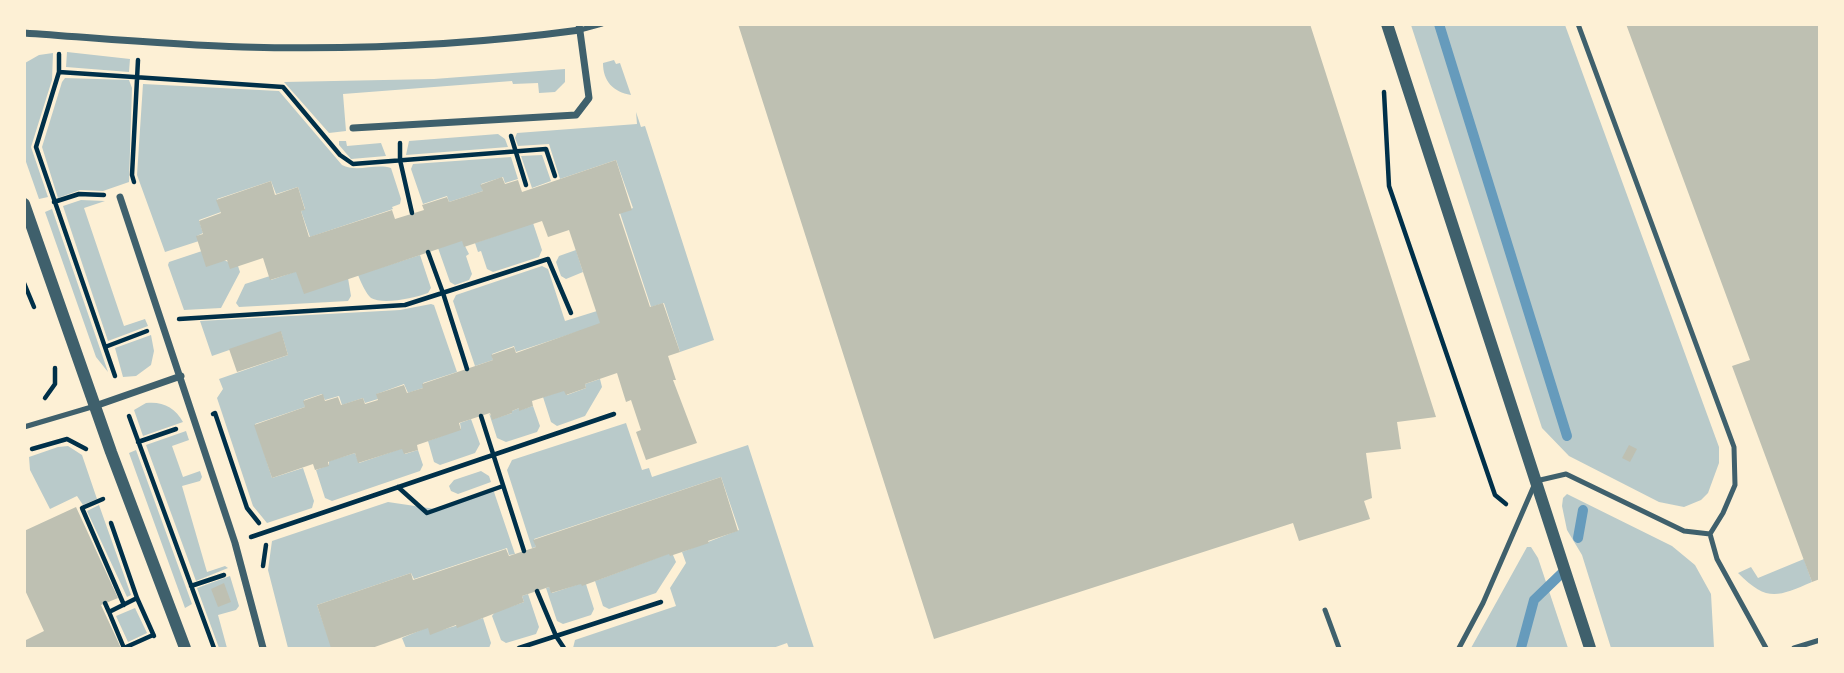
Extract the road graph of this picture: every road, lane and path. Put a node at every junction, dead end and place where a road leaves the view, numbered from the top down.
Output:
1 (602, 24) edge
2 (1387, 24) edge
3 (1578, 24) edge
4 (580, 27) edge
5 (24, 33) edge
6 (59, 53) dead end
7 (138, 60) dead end
8 (59, 72) junction
9 (137, 77) junction
10 (1381, 81) dead end
11 (353, 128) dead end
12 (514, 151) junction
13 (400, 160) junction
14 (555, 176) dead end
15 (526, 185) dead end
16 (134, 186) dead end
17 (117, 195) joint
18 (55, 202) junction
19 (24, 204) edge
20 (412, 213) dead end
21 (428, 253) dead end
22 (24, 284) edge
23 (443, 293) junction
24 (571, 313) dead end
25 (37, 316) dead end
26 (182, 318) dead end
27 (151, 330) dead end
28 (105, 347) junction
29 (53, 360) dead end
30 (467, 369) dead end
31 (115, 376) dead end
32 (181, 376) junction
33 (46, 398) dead end
34 (95, 406) junction
35 (215, 413) dead end
36 (614, 414) dead end
37 (129, 416) dead end
38 (481, 416) dead end
39 (184, 426) dead end
40 (24, 427) edge
41 (138, 442) junction
42 (32, 449) dead end
43 (493, 454) junction
44 (89, 459) dead end
45 (1536, 481) junction
46 (503, 486) junction
47 (398, 487) junction
48 (1520, 515) junction
49 (259, 523) dead end
50 (1710, 534) junction
51 (235, 542) junction
52 (266, 545) dead end
53 (524, 551) dead end
54 (263, 566) dead end
55 (229, 573) dead end
56 (191, 586) junction
57 (537, 591) dead end
58 (137, 598) junction
59 (661, 602) dead end
60 (105, 604) dead end
61 (124, 604) junction
62 (1325, 610) dead end
63 (109, 611) junction
64 (556, 636) junction
65 (1819, 640) edge
66 (124, 648) edge
67 (185, 649) edge
68 (214, 649) edge
69 (264, 649) edge
70 (519, 649) edge
71 (564, 649) edge
72 (1339, 649) edge
73 (1459, 649) edge
74 (1590, 649) edge
75 (1766, 649) edge
76 (1794, 649) edge

1 - 4 lane
2 - 45 street
3 - 50 lane
4 - 5 street
4 - 11 street
6 - 8 path
7 - 9 path
8 - 9 path
8 - 18 path
9 - 13 path
9 - 16 path
10 - 48 path
12 - 13 path
12 - 14 path
12 - 15 path
13 - 20 path
17 - 18 path
17 - 32 street
18 - 28 path
19 - 34 street
21 - 23 path
22 - 25 path
23 - 24 path
23 - 26 path
23 - 30 path
27 - 28 path
28 - 31 path
29 - 33 path
32 - 34 street
32 - 51 street
34 - 40 lane
34 - 67 street
35 - 49 path
36 - 43 path
37 - 41 path
38 - 43 path
39 - 41 path
41 - 56 path
42 - 44 path
43 - 46 path
43 - 47 path
45 - 48 lane
45 - 50 lane
45 - 74 street
46 - 47 path
46 - 53 path
47 - 51 path
48 - 73 lane
50 - 75 lane
51 - 69 street
52 - 54 path
55 - 56 path
56 - 68 path
57 - 64 path
58 - 61 path
58 - 61 path
58 - 66 path
59 - 64 path
60 - 63 path
61 - 63 path
62 - 72 lane
63 - 66 path
64 - 70 path
64 - 71 path
65 - 76 lane

